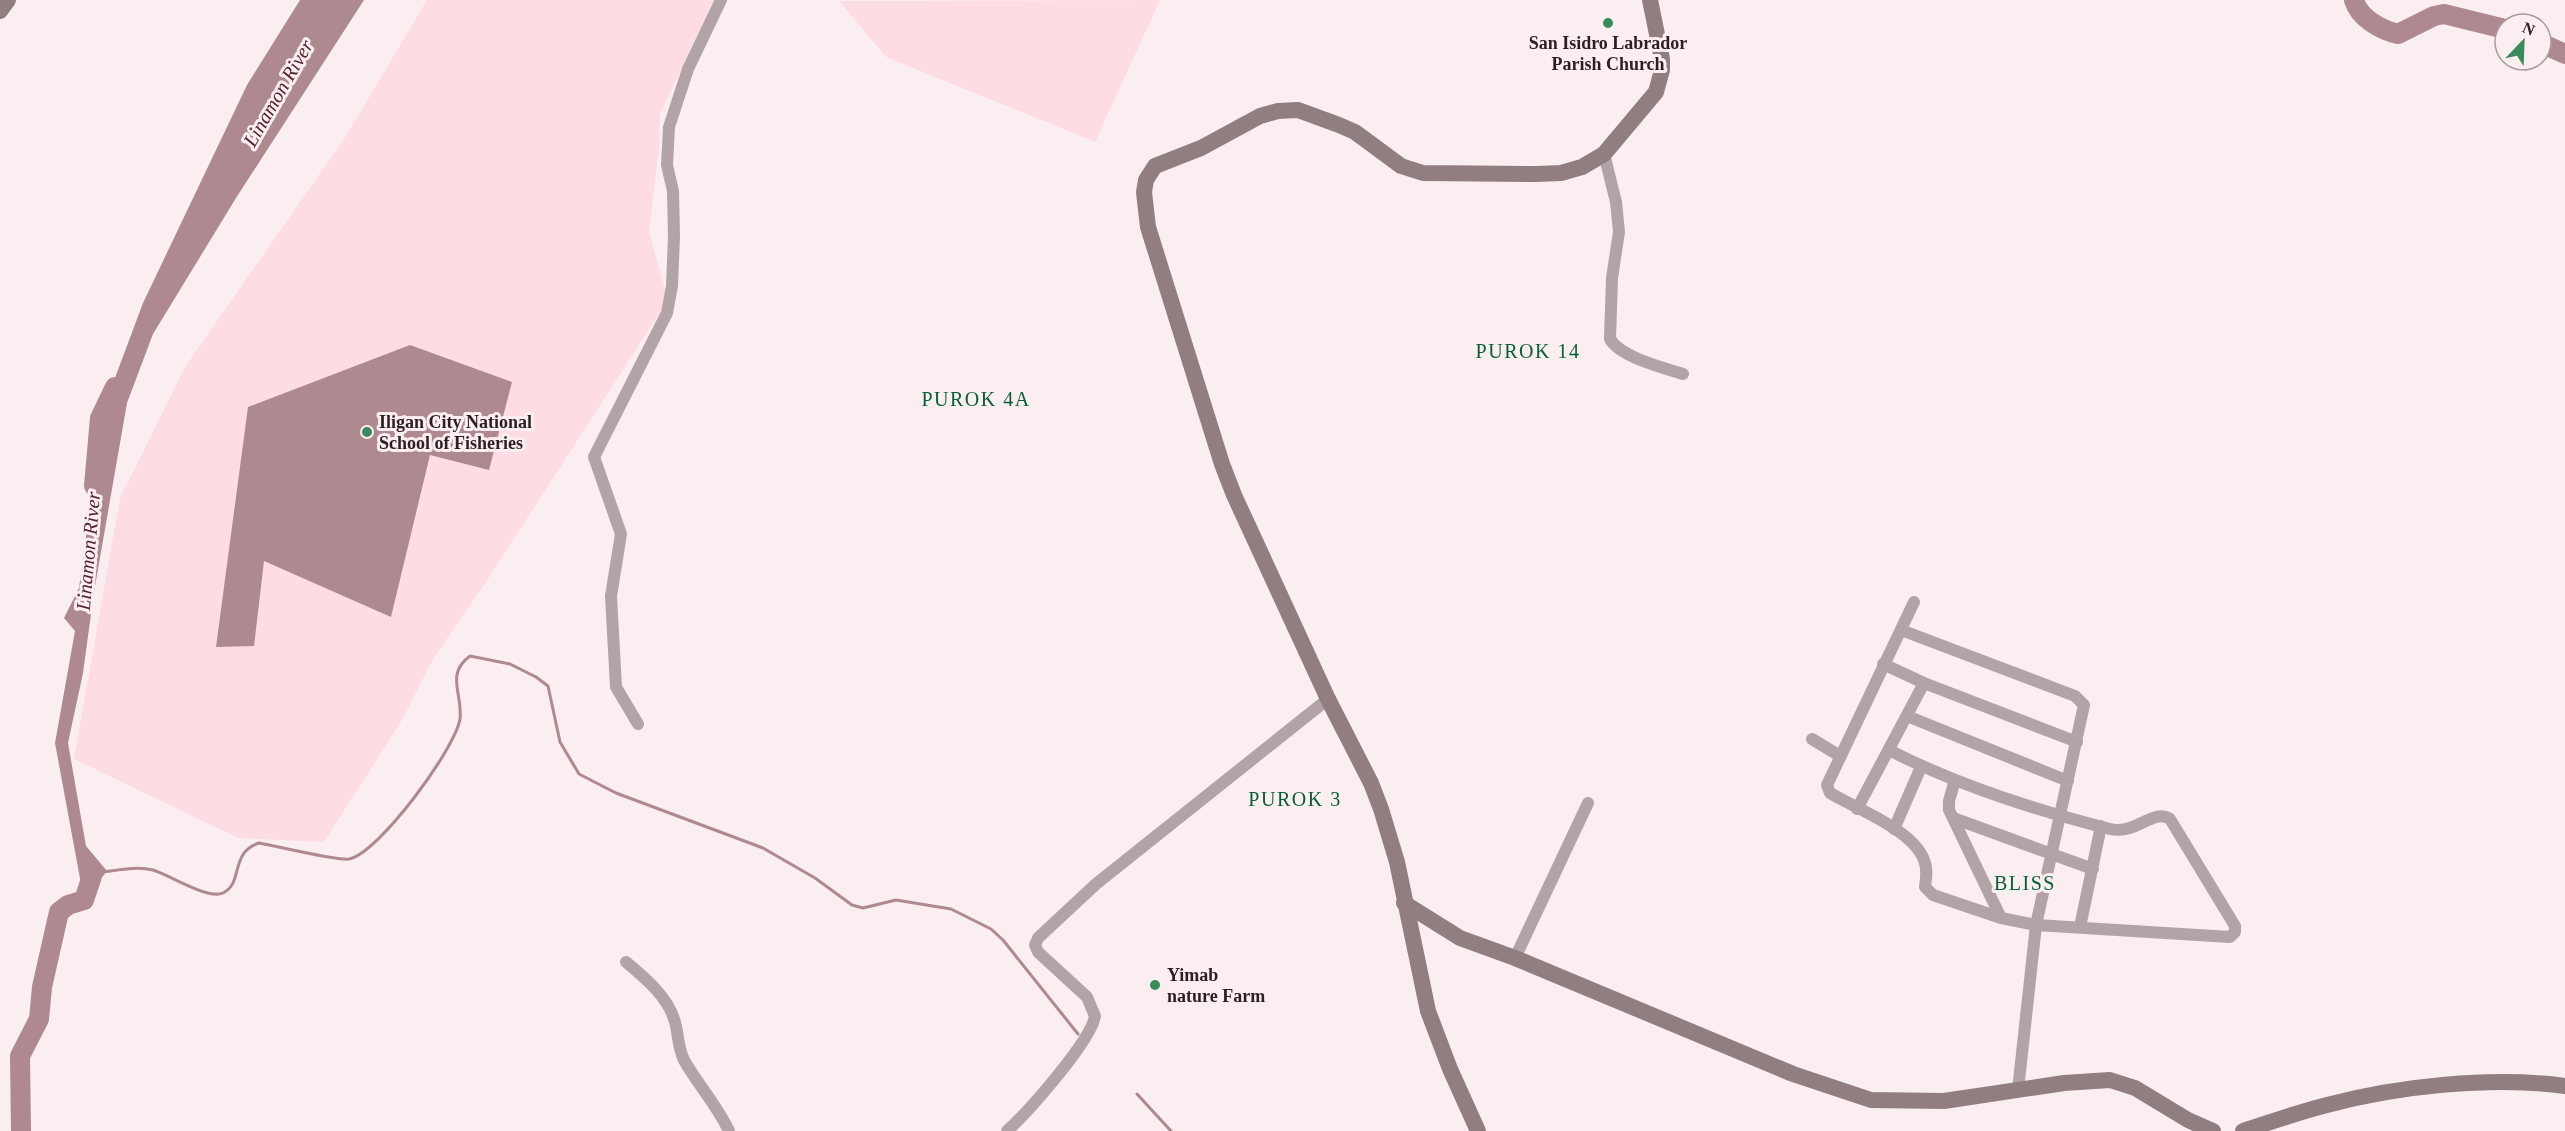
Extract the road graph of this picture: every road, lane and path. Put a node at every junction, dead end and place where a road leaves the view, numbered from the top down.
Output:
1 (8, 0) edge
2 (721, 0) edge
3 (1650, 0) edge
4 (0, 11) edge
5 (1604, 154) junction
6 (1683, 374) dead end
7 (1914, 602) dead end
8 (1901, 630) junction
9 (1883, 664) junction
10 (1924, 683) junction
11 (1328, 699) junction
12 (1907, 716) junction
13 (638, 724) dead end
14 (1812, 739) dead end
15 (2077, 742) junction
16 (1889, 750) junction
17 (1840, 756) junction
18 (1921, 766) junction
19 (1955, 780) junction
20 (2068, 781) junction
21 (1588, 803) dead end
22 (1857, 809) junction
23 (2060, 816) junction
24 (1953, 818) junction
25 (2102, 826) junction
26 (1894, 829) junction
27 (2052, 855) junction
28 (2093, 869) junction
29 (1404, 903) junction
30 (2001, 918) junction
31 (2036, 925) junction
32 (2079, 927) junction
33 (1515, 958) junction
34 (626, 962) dead end
35 (2565, 1086) edge
36 (2018, 1090) junction
37 (729, 1131) edge
38 (1007, 1131) edge
39 (1478, 1131) edge
40 (2213, 1131) edge
41 (2243, 1131) edge

1 - 4 street
2 - 13 street
3 - 5 street
5 - 6 street
5 - 11 street
7 - 8 street
8 - 9 street
8 - 15 street
9 - 10 street
9 - 17 street
10 - 12 street
10 - 15 street
11 - 29 street
11 - 38 street
12 - 16 street
12 - 20 street
14 - 17 street
15 - 20 street
16 - 18 street
16 - 22 street
17 - 22 street
18 - 19 street
18 - 26 street
19 - 23 street
19 - 24 street
20 - 23 street
21 - 33 street
22 - 26 street
23 - 25 street
23 - 27 street
24 - 27 street
24 - 30 street
25 - 28 street
25 - 32 street
26 - 30 street
27 - 28 street
27 - 31 street
28 - 32 street
29 - 33 street
29 - 39 street
30 - 31 street
31 - 32 street
31 - 36 street
33 - 36 street
34 - 37 street
35 - 41 street
36 - 40 street

